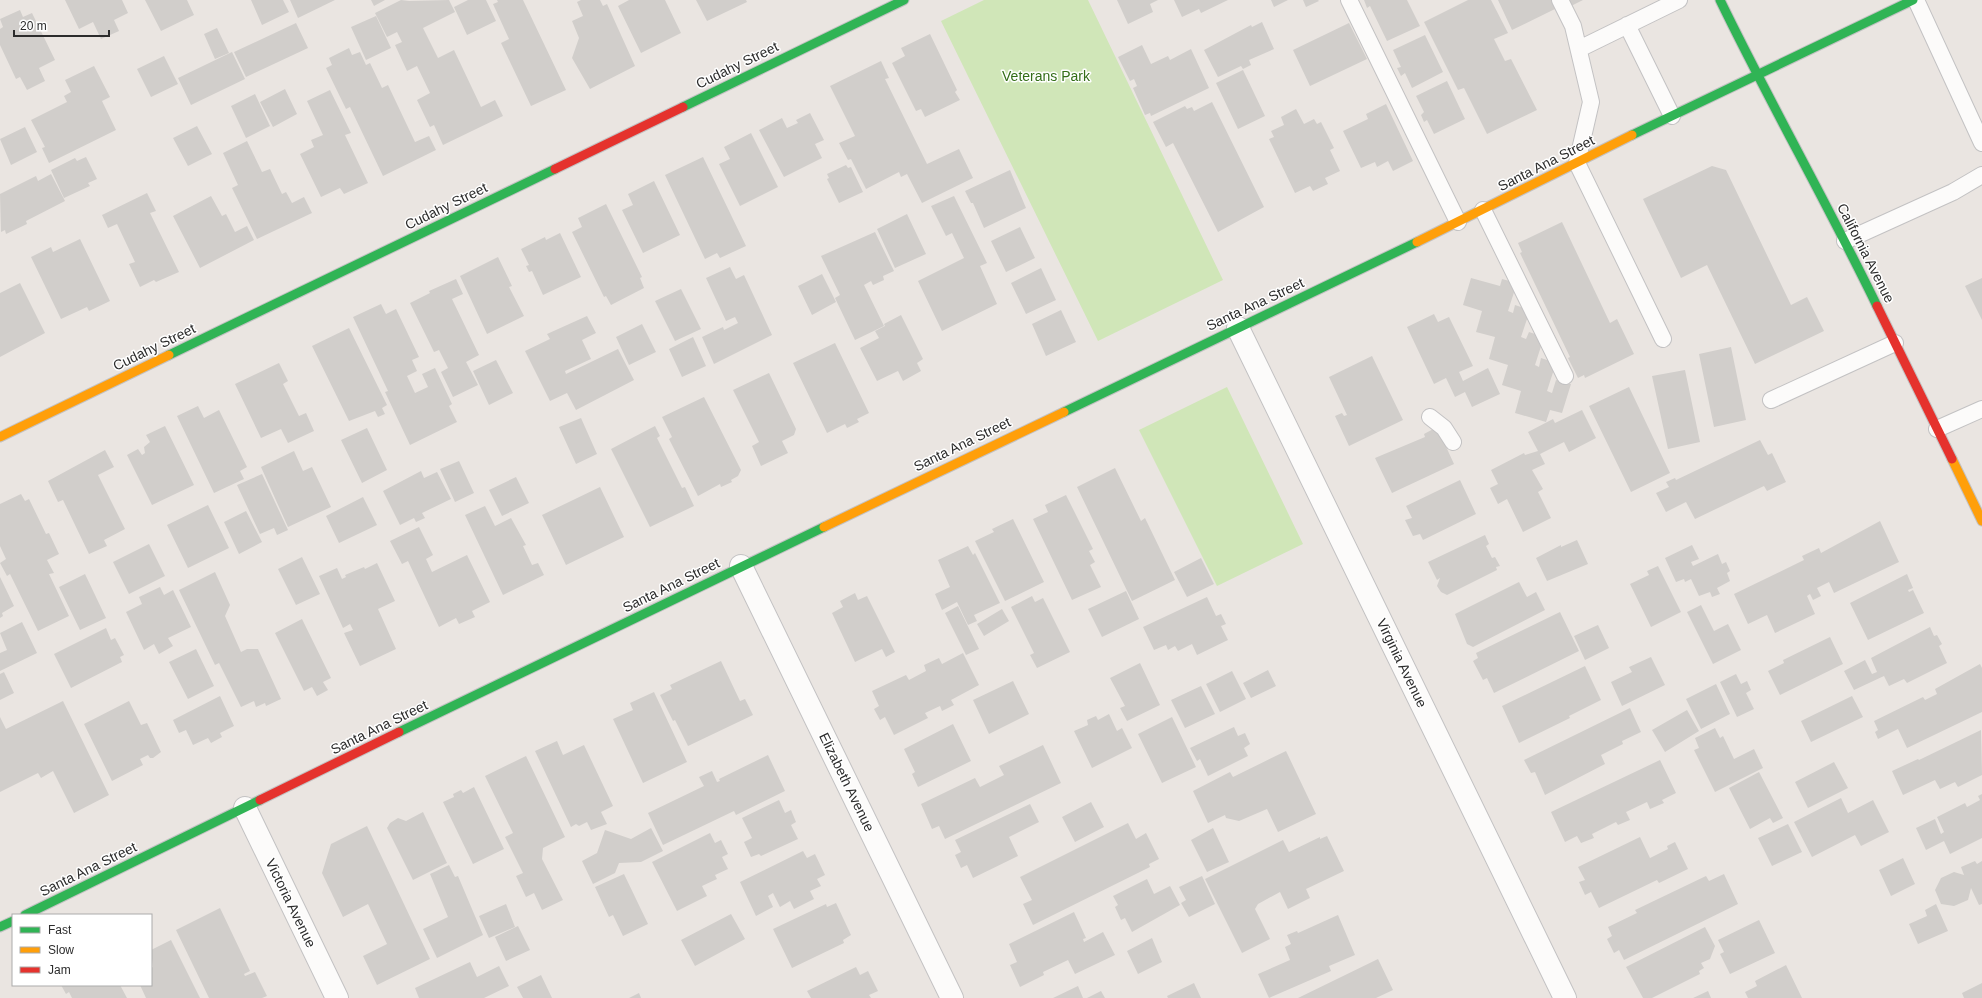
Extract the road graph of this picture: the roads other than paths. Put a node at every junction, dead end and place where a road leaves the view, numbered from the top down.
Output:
1 (904, 0) edge
2 (1349, 0) edge
3 (1560, 0) edge
4 (1679, 0) edge
5 (1720, 0) edge
6 (1913, 0) edge
7 (1916, 0) edge
8 (1627, 25) junction
9 (1579, 49) junction
10 (1757, 76) junction
11 (1672, 116) junction
12 (1982, 143) edge
13 (1577, 163) junction
14 (1982, 175) edge
15 (1483, 210) junction
16 (1458, 222) junction
17 (1846, 241) junction
18 (1238, 328) junction
19 (1663, 339) dead end
20 (1895, 343) junction
21 (1565, 376) dead end
22 (1771, 400) dead end
23 (1982, 409) edge
24 (1430, 417) dead end
25 (1937, 429) junction
26 (0, 437) edge
27 (1453, 442) dead end
28 (1982, 521) edge
29 (741, 566) junction
30 (245, 808) junction
31 (27, 914) edge
32 (12, 921) edge
33 (0, 927) edge
34 (337, 998) edge
35 (952, 998) edge
36 (1565, 998) edge

1 - 26 street, Cudahy Street
2 - 16 lane
3 - 9 lane
4 - 8 lane
5 - 10 street, California Avenue
6 - 10 street, Santa Ana Street
7 - 12 lane
8 - 9 lane
8 - 11 lane
9 - 13 lane
10 - 11 street, Santa Ana Street
10 - 17 street, California Avenue
11 - 13 street, Santa Ana Street
13 - 15 street, Santa Ana Street
13 - 19 lane
14 - 17 lane
15 - 16 street, Santa Ana Street
15 - 21 lane
16 - 18 street, Santa Ana Street
17 - 20 street, California Avenue
18 - 29 street, Santa Ana Street
18 - 36 street, Virginia Avenue
20 - 22 lane
20 - 25 street, California Avenue
23 - 25 lane
24 - 27 lane
25 - 28 street, California Avenue
29 - 30 street, Santa Ana Street
29 - 35 street, Elizabeth Avenue
30 - 31 street, Santa Ana Street
30 - 34 street, Victoria Avenue
32 - 33 street

